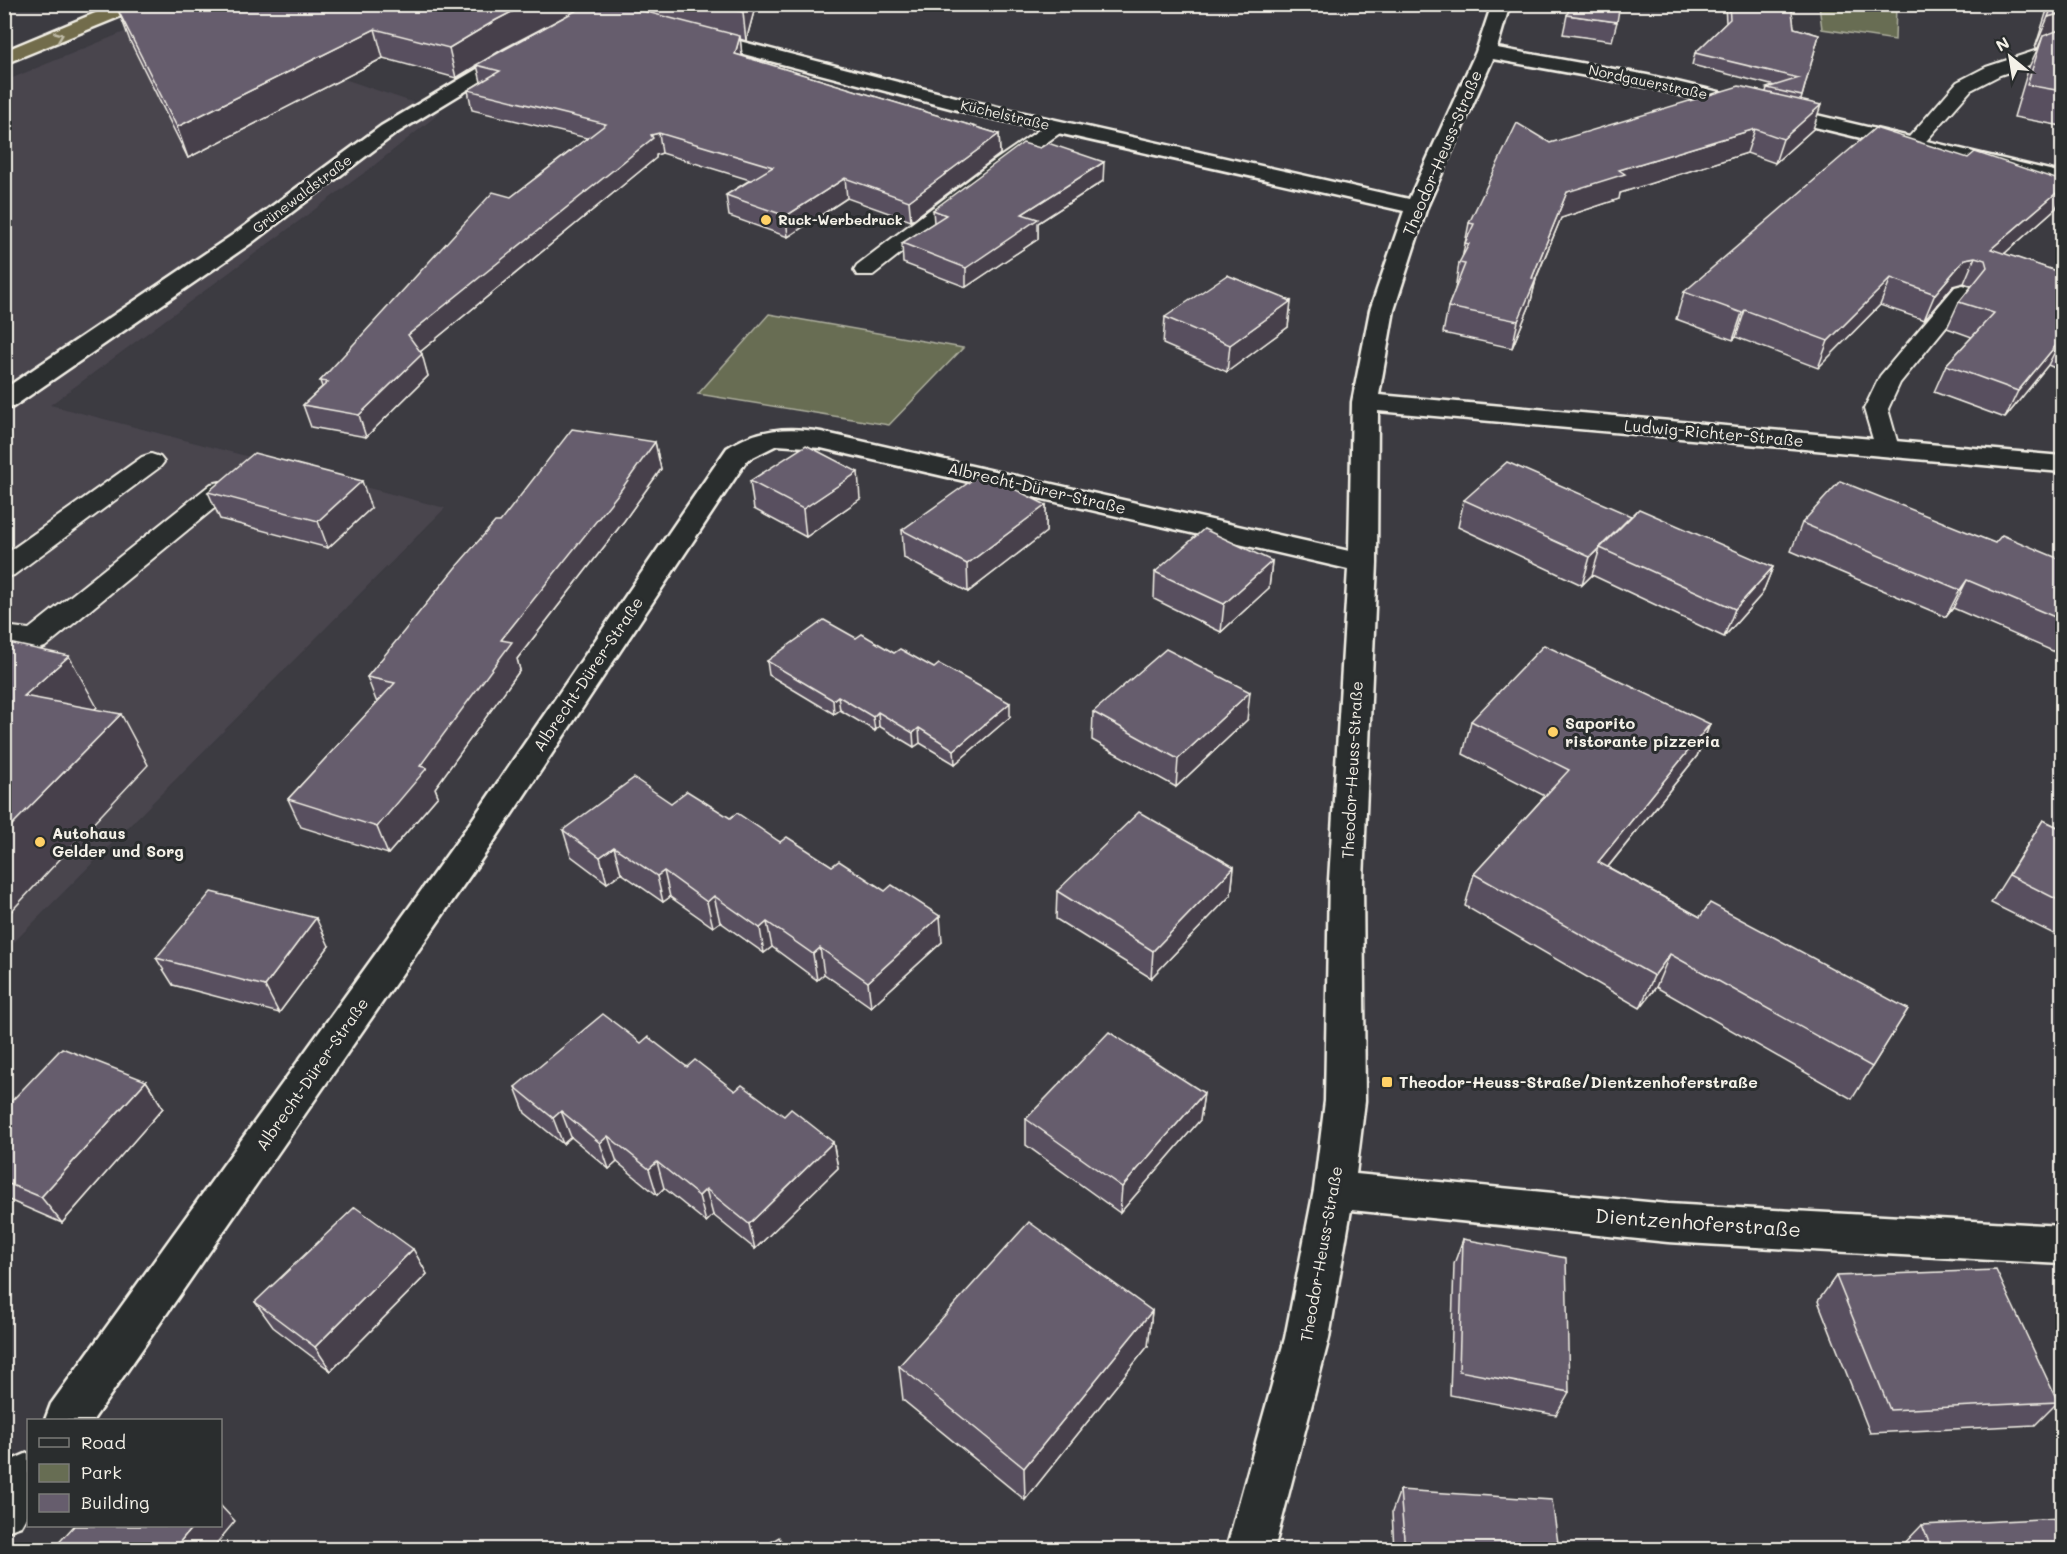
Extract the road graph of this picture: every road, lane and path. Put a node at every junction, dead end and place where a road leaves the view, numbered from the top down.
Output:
1 (134, 4) edge
2 (1501, 4) edge
3 (677, 31) edge
4 (540, 40) edge
5 (2062, 48) edge
6 (1485, 52) junction
7 (4, 58) edge
8 (1056, 127) junction
9 (1914, 144) junction
10 (2062, 180) edge
11 (1416, 207) junction
12 (865, 270) dead end
13 (1963, 292) edge
14 (4, 401) edge
15 (1365, 402) junction
16 (1886, 448) junction
17 (151, 462) dead end
18 (2062, 464) edge
19 (220, 489) edge
20 (1363, 563) junction
21 (4, 569) edge
22 (4, 635) edge
23 (1334, 1190) junction
24 (2062, 1245) edge
25 (68, 1419) edge
26 (27, 1477) edge
27 (4, 1509) edge
28 (1250, 1550) edge

7 -> 1 highway
2 - 6 street, Theodor-Heuss-Straße
3 - 8 street, Küchelstraße
4 - 14 street, Grünewaldstraße
5 - 9 lane
6 - 9 street, Nordgauerstraße
6 - 11 street, Theodor-Heuss-Straße
8 - 11 street, Küchelstraße
8 - 12 lane
9 - 10 street, Nordgauerstraße
11 - 15 street, Theodor-Heuss-Straße
13 - 16 lane
15 - 16 street, Ludwig-Richter-Straße
15 - 20 street, Theodor-Heuss-Straße
16 - 18 street, Ludwig-Richter-Straße
17 - 21 lane
19 - 22 lane
20 - 23 street, Theodor-Heuss-Straße
20 - 25 street, Albrecht-Dürer-Straße
23 - 24 street, Dientzenhoferstraße
23 - 28 street, Theodor-Heuss-Straße
26 - 27 street

